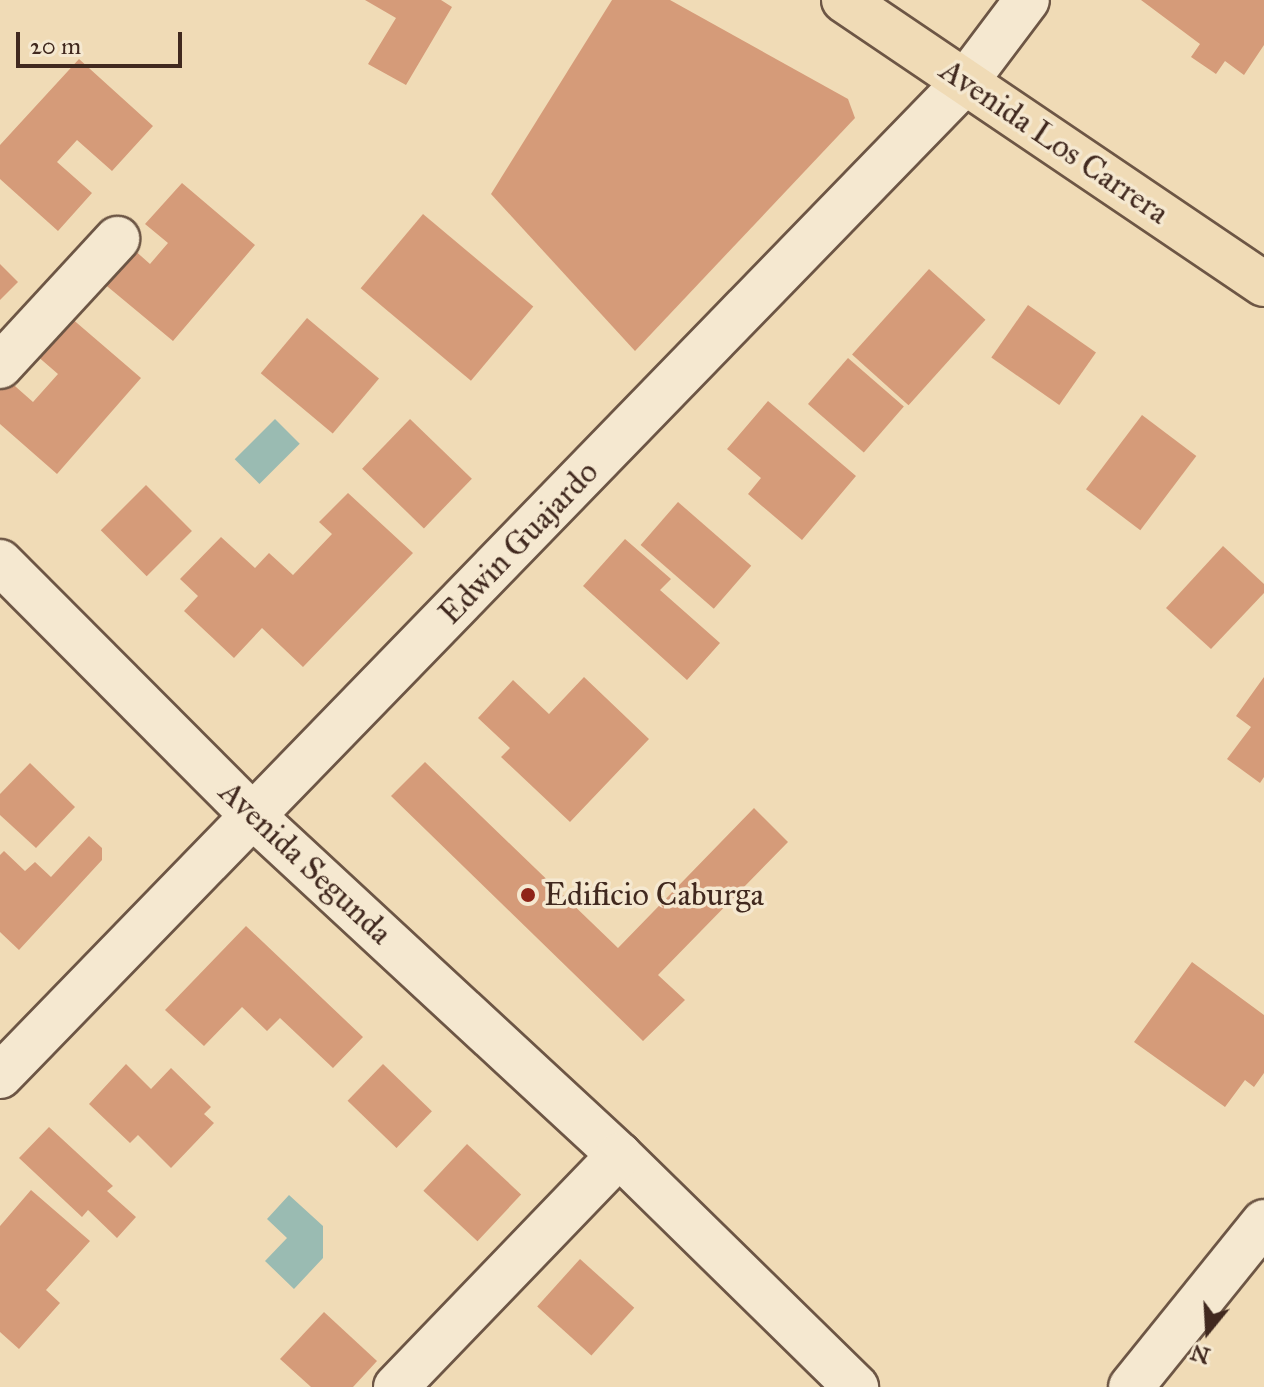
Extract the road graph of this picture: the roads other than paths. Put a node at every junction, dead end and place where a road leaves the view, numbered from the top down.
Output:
1 (844, 0) edge
2 (1027, 0) edge
3 (966, 81) junction
4 (117, 239) dead end
5 (1264, 284) edge
6 (0, 366) edge
7 (0, 562) edge
8 (254, 817) junction
9 (0, 1076) edge
10 (619, 1155) junction
11 (1264, 1222) edge
12 (396, 1387) edge
13 (856, 1387) edge
14 (1131, 1387) edge

1 - 3 main road, Avenida Los Carrera
2 - 3 street, Edwin Guajardo
3 - 5 main road, Avenida Los Carrera
3 - 8 street, Edwin Guajardo
4 - 6 street
7 - 8 street, Avenida Segunda
8 - 9 street, Edwin Guajardo
8 - 10 street, Avenida Segunda
10 - 12 street
10 - 13 street, Avenida Segunda
11 - 14 street

